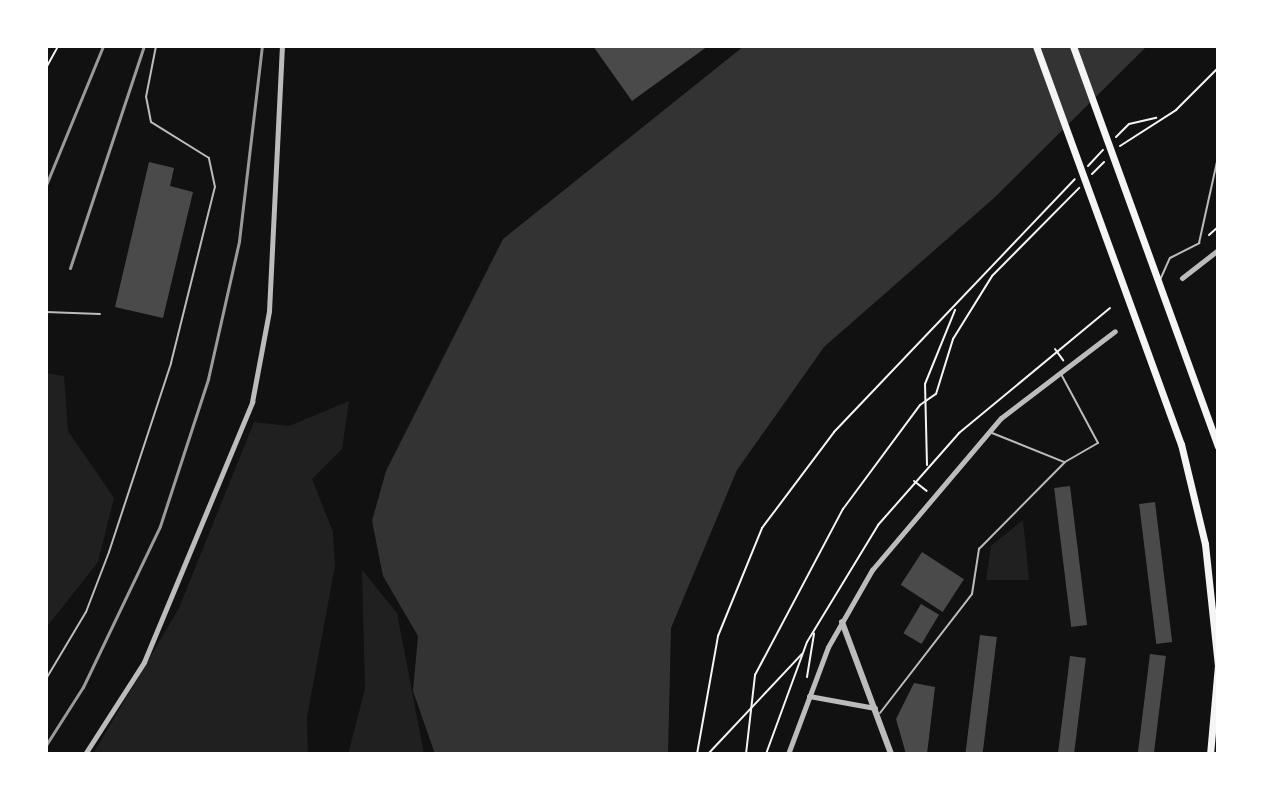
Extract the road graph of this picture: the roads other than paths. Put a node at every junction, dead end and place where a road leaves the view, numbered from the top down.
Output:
1 (156, 46) edge
2 (282, 46) edge
3 (1036, 46) edge
4 (1073, 46) edge
5 (1218, 157) edge
6 (1216, 170) edge
7 (1218, 250) edge
8 (1182, 278) dead end
9 (1159, 282) junction
10 (46, 312) edge
11 (100, 314) dead end
12 (1115, 331) dead end
13 (1061, 373) junction
14 (989, 431) junction
15 (1218, 447) edge
16 (1065, 462) junction
17 (842, 622) junction
18 (46, 679) edge
19 (809, 696) junction
20 (877, 711) junction
21 (85, 754) edge
22 (788, 754) edge
23 (891, 754) edge
24 (1210, 754) edge

1 - 18 lane
2 - 21 street
3 - 24 main road
4 - 9 main road
5 - 6 lane
6 - 9 lane
7 - 8 street
9 - 15 main road
10 - 11 lane
12 - 13 street
13 - 14 street
13 - 16 lane
14 - 16 lane
14 - 17 street
16 - 20 lane
17 - 19 street
17 - 20 street
19 - 20 street
19 - 22 street
20 - 23 street

